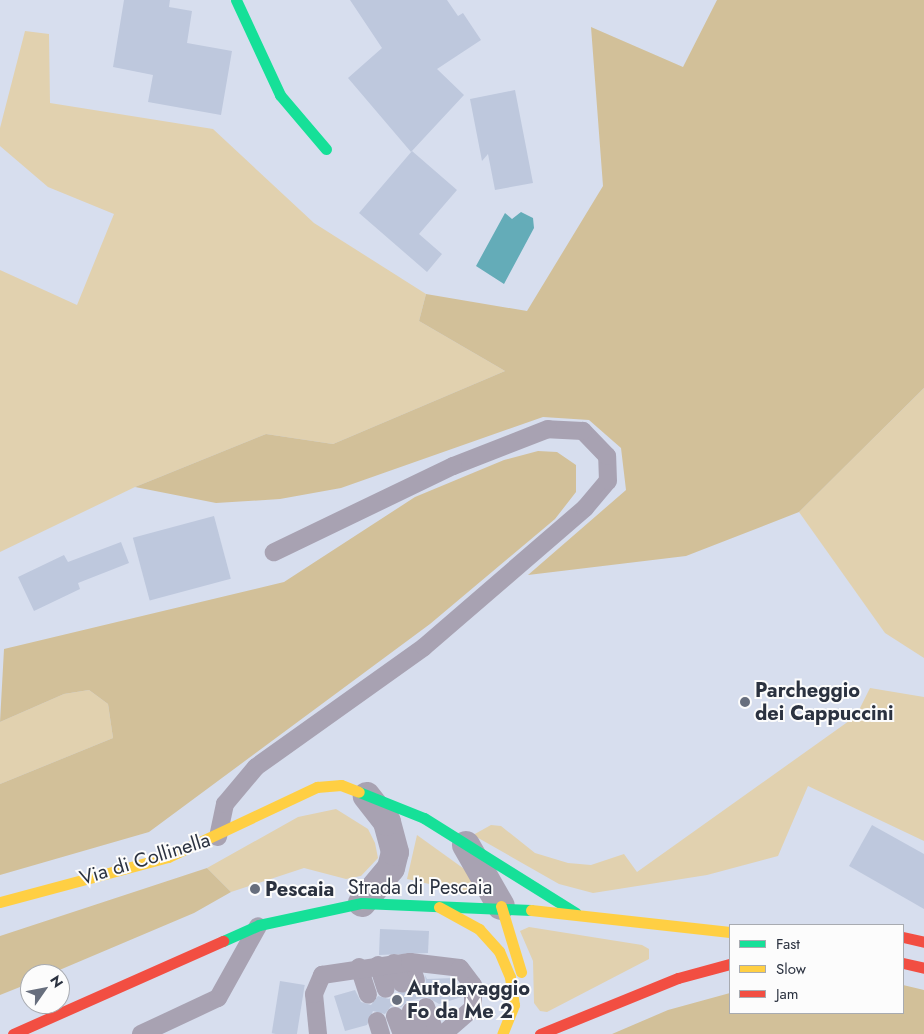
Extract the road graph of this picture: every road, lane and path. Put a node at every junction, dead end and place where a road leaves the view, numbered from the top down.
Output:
1 (236, 0) edge
2 (326, 149) dead end
3 (274, 552) dead end
4 (368, 796) junction
5 (218, 837) junction
6 (466, 845) junction
7 (0, 902) edge
8 (362, 902) junction
9 (427, 902) junction
10 (501, 906) junction
11 (576, 913) junction
12 (259, 925) junction
13 (729, 932) edge
14 (904, 937) edge
15 (924, 942) edge
16 (394, 963) junction
17 (904, 963) edge
18 (729, 964) edge
19 (360, 967) junction
20 (924, 968) edge
21 (368, 994) dead end
22 (514, 1005) junction
23 (411, 1011) junction
24 (13, 1034) edge
25 (141, 1034) edge
26 (318, 1034) edge
27 (402, 1034) edge
28 (420, 1034) edge
29 (436, 1034) edge
30 (443, 1034) edge
31 (502, 1034) edge
32 (540, 1034) edge

1 - 2 main road
3 - 5 lane
4 - 5 main road, Via di Collinella
4 - 6 main road, Via di Collinella
4 - 8 street
5 - 7 main road, Via di Collinella
6 - 10 street, Via di Collinella
6 - 11 main road, Via di Collinella
8 - 9 main road, Strada di Pescaia
8 - 12 main road, Strada di Pescaia
9 - 10 main road, Strada di Pescaia
9 - 22 main road
10 - 11 main road, Strada di Pescaia
10 - 22 main road
11 - 13 main road, Strada di Pescaia
12 - 24 main road, Strada di Pescaia
12 - 25 lane
14 - 15 main road
16 - 16 lane
16 - 19 lane
16 - 30 lane
17 - 20 main road
18 - 32 main road
19 - 21 lane
19 - 26 lane
22 - 31 main road
23 - 27 lane
23 - 28 lane
23 - 29 lane

